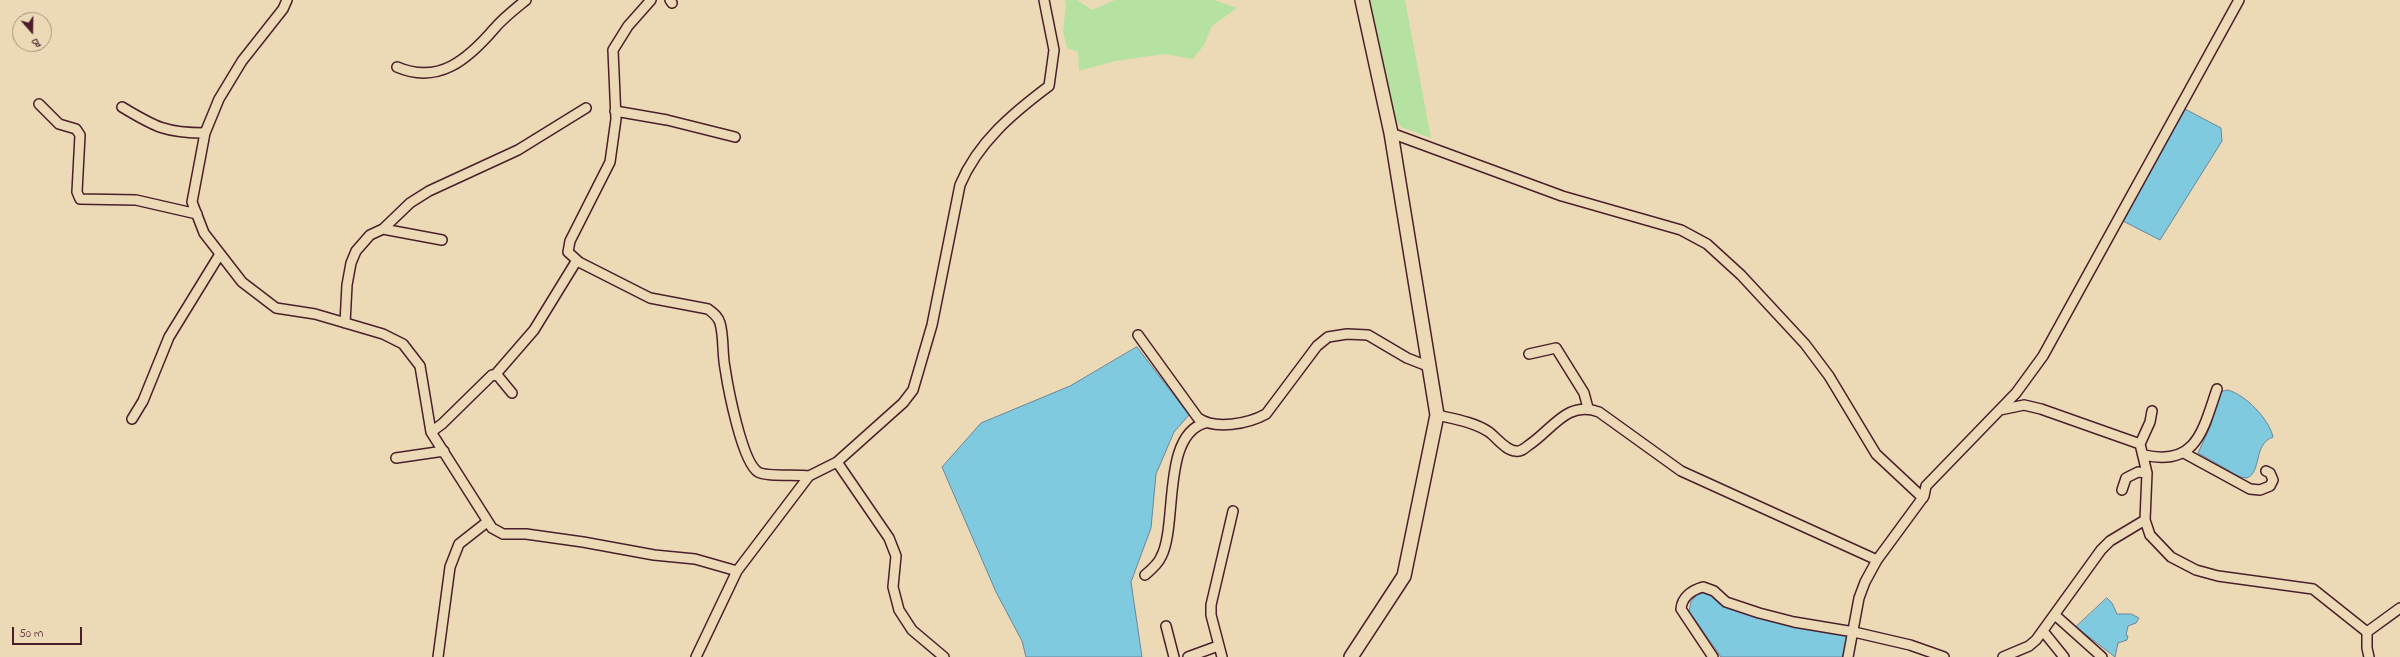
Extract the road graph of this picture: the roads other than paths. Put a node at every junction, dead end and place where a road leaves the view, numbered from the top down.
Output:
1 (287, 0) edge
2 (526, 0) edge
3 (652, 0) edge
4 (1044, 0) edge
5 (1362, 0) edge
6 (2239, 0) edge
7 (397, 67) dead end
8 (39, 104) dead end
9 (122, 107) dead end
10 (586, 108) dead end
11 (615, 111) junction
12 (205, 133) junction
13 (1391, 133) junction
14 (735, 137) dead end
15 (197, 214) junction
16 (383, 228) junction
17 (442, 240) dead end
18 (220, 254) junction
19 (577, 260) junction
20 (345, 323) junction
21 (1138, 335) dead end
22 (1529, 354) dead end
23 (1430, 366) junction
24 (495, 375) junction
25 (2217, 388) dead end
26 (512, 393) dead end
27 (1588, 408) junction
28 (1998, 411) junction
29 (2152, 411) dead end
30 (1436, 415) junction
31 (132, 419) dead end
32 (1205, 423) junction
33 (431, 432) junction
34 (2140, 444) junction
35 (444, 451) junction
36 (2184, 453) junction
37 (2144, 455) junction
38 (396, 458) dead end
39 (837, 462) junction
40 (2266, 471) dead end
41 (2147, 473) junction
42 (809, 476) junction
43 (2122, 490) dead end
44 (1923, 498) junction
45 (1233, 511) dead end
46 (2145, 520) junction
47 (487, 522) junction
48 (1877, 560) junction
49 (737, 571) junction
50 (1145, 575) dead end
51 (2400, 608) edge
52 (2055, 615) junction
53 (1166, 626) dead end
54 (2042, 631) junction
55 (1854, 632) junction
56 (2367, 632) junction
57 (1218, 646) junction
58 (438, 657) edge
59 (696, 657) edge
60 (944, 657) edge
61 (1174, 657) edge
62 (1188, 657) edge
63 (1222, 657) edge
64 (1352, 657) edge
65 (1713, 657) edge
66 (1848, 657) edge
67 (1944, 657) edge
68 (2003, 657) edge
69 (2064, 657) edge
70 (2102, 657) edge
71 (2369, 657) edge

1 - 12 street
2 - 7 street
3 - 11 street
4 - 39 street
5 - 13 street
6 - 28 street
8 - 15 street
9 - 12 street
10 - 16 street
11 - 14 street
11 - 19 street
12 - 15 street
13 - 23 street
13 - 44 street
15 - 18 street
16 - 17 street
16 - 20 street
18 - 20 street
18 - 31 street
19 - 24 street
19 - 42 street
20 - 33 street
21 - 32 street
22 - 27 street
23 - 30 street
23 - 32 street
24 - 26 street
24 - 33 street
25 - 36 street
27 - 30 street
27 - 48 street
28 - 34 street
28 - 44 street
29 - 34 street
30 - 64 street
32 - 50 street
33 - 35 street
34 - 37 street
35 - 38 street
35 - 47 street
36 - 37 street
36 - 40 street
37 - 41 street
39 - 42 street
39 - 60 street
41 - 43 street
41 - 46 street
42 - 49 street
44 - 48 street
45 - 57 street
46 - 52 street
46 - 56 street
47 - 49 street
47 - 58 street
48 - 55 street
49 - 59 street
51 - 56 street
52 - 54 street
52 - 70 street
53 - 61 street
54 - 68 street
54 - 69 street
55 - 65 street
55 - 66 street
55 - 67 street
56 - 71 street
57 - 62 street
57 - 63 street

